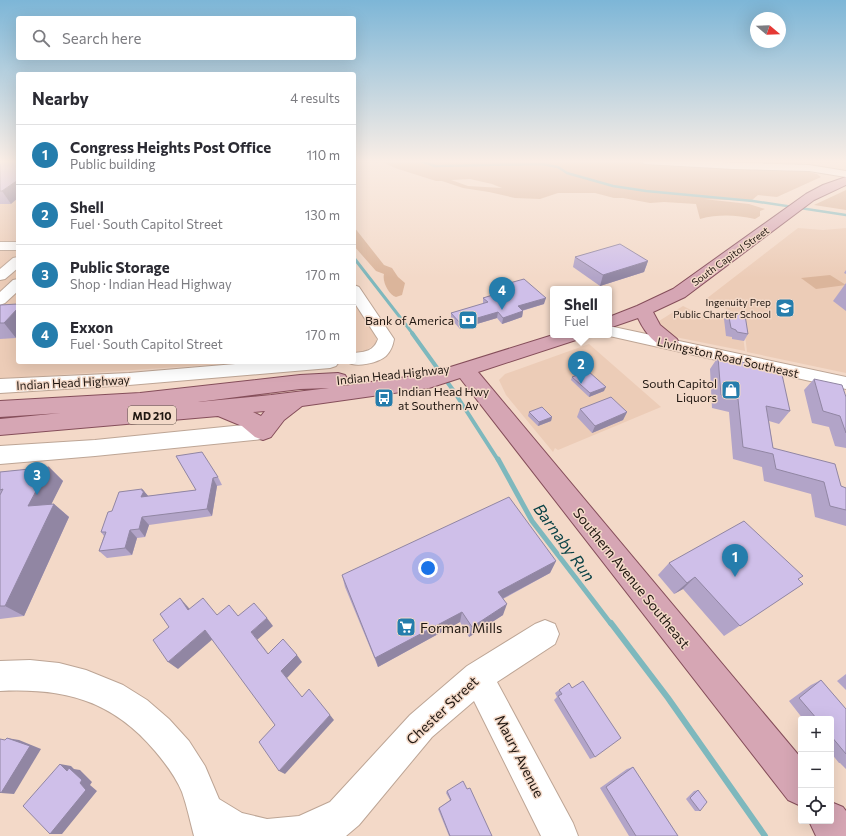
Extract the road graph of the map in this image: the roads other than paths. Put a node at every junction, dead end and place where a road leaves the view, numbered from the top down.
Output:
1 (806, 200) edge
2 (0, 246) edge
3 (16, 246) edge
4 (16, 263) edge
5 (0, 276) edge
6 (16, 285) edge
7 (356, 293) edge
8 (0, 300) edge
9 (643, 310) junction
10 (612, 322) edge
11 (612, 333) edge
12 (562, 338) edge
13 (670, 344) junction
14 (356, 358) edge
15 (308, 364) edge
16 (265, 368) junction
17 (456, 370) junction
18 (846, 383) edge
19 (0, 386) edge
20 (301, 390) junction
21 (221, 408) junction
22 (0, 409) edge
23 (0, 427) edge
24 (263, 431) junction
25 (0, 455) edge
26 (545, 634) dead end
27 (0, 676) edge
28 (478, 676) junction
29 (798, 783) edge
30 (346, 812) junction
31 (209, 824) edge
32 (831, 824) edge
33 (265, 836) edge
34 (269, 836) edge
35 (320, 836) edge
36 (560, 836) edge
37 (841, 836) edge

1 - 9 main road, South Capitol Street
2 - 3 street
4 - 5 street
6 - 8 street
7 - 14 street
9 - 10 main road, South Capitol Street
9 - 13 main road
11 - 13 street, Livingston Road Southeast
12 - 17 main road
13 - 18 street, Livingston Road Southeast
15 - 16 street, Indian Head Highway
16 - 19 street, Indian Head Highway
16 - 20 street
17 - 20 main road, Indian Head Highway / MD 210
17 - 29 main road, Southern Avenue Southeast
20 - 21 main road, Indian Head Highway / MD 210
20 - 22 main road, Indian Head Highway / MD 210
20 - 24 main road
21 - 23 main road, Indian Head Highway / MD 210
21 - 24 main road
24 - 25 street
26 - 28 street, Chester Street
27 - 31 street
28 - 30 street, Chester Street
28 - 36 street, Maury Avenue
30 - 34 street
30 - 35 street, Chester Street
31 - 33 street
32 - 37 main road

